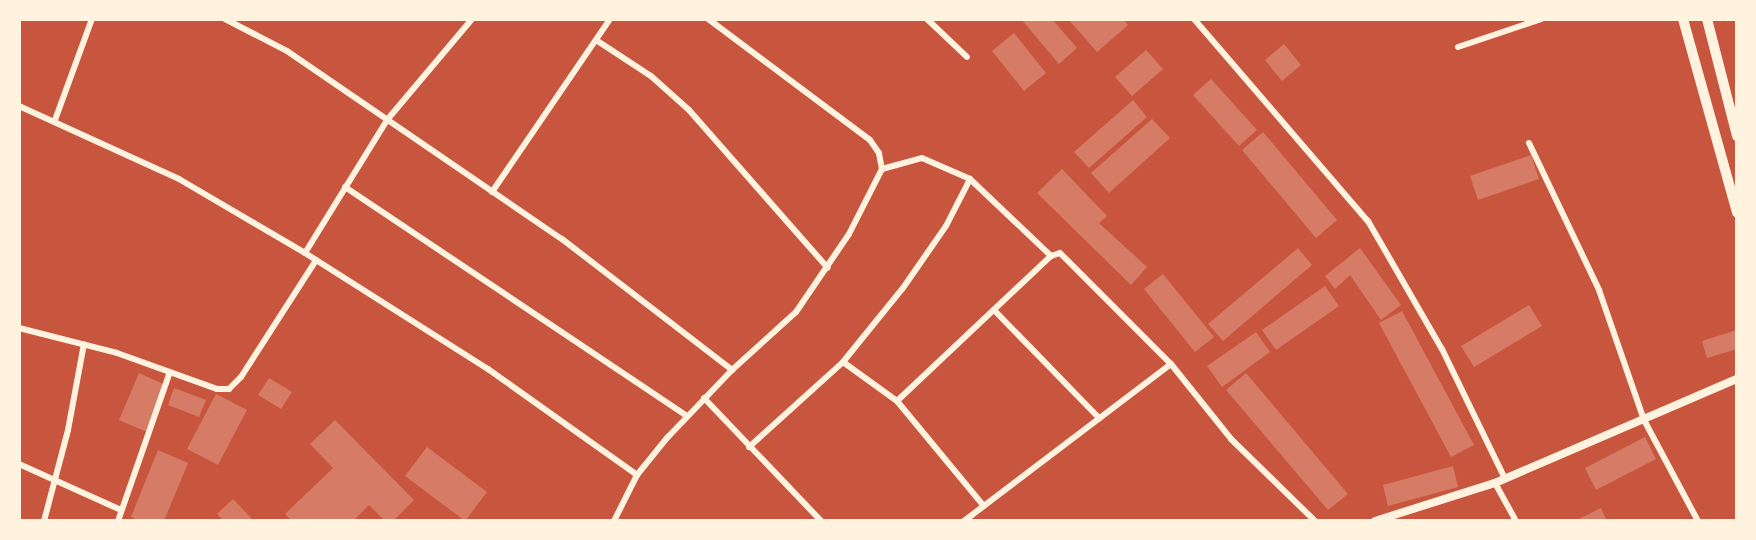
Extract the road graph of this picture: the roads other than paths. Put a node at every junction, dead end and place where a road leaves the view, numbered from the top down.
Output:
1 (92, 19) edge
2 (225, 19) edge
3 (472, 19) edge
4 (610, 19) edge
5 (708, 19) edge
6 (927, 19) edge
7 (1194, 19) edge
8 (1541, 19) edge
9 (1683, 19) edge
10 (1707, 19) edge
11 (596, 40) junction
12 (1458, 47) dead end
13 (967, 57) dead end
14 (19, 106) edge
15 (55, 120) junction
16 (387, 120) junction
17 (1737, 136) edge
18 (1529, 143) dead end
19 (882, 169) junction
20 (970, 179) junction
21 (345, 187) junction
22 (492, 192) junction
23 (1737, 213) edge
24 (305, 253) junction
25 (1051, 256) junction
26 (316, 260) junction
27 (828, 268) junction
28 (994, 310) junction
29 (19, 328) edge
30 (84, 344) junction
31 (843, 362) junction
32 (1171, 364) junction
33 (732, 370) junction
34 (170, 372) junction
35 (1737, 379) edge
36 (704, 398) junction
37 (897, 401) junction
38 (687, 416) junction
39 (1099, 418) junction
40 (1644, 420) junction
41 (749, 447) junction
42 (19, 464) edge
43 (637, 475) junction
44 (1505, 478) junction
45 (54, 480) junction
46 (1495, 483) junction
47 (984, 506) junction
48 (121, 510) junction
49 (44, 521) edge
50 (118, 521) edge
51 (614, 521) edge
52 (821, 521) edge
53 (964, 521) edge
54 (1315, 521) edge
55 (1375, 521) edge
56 (1516, 521) edge
57 (1698, 521) edge

1 - 15 street
2 - 16 street
3 - 16 street
4 - 11 street
5 - 19 street
6 - 13 street
7 - 44 street
8 - 12 street
9 - 23 highway
10 - 17 highway
11 - 22 street
11 - 27 street
14 - 15 street
15 - 24 street
16 - 21 street
16 - 22 street
18 - 40 street
19 - 20 street
19 - 27 street
20 - 25 street
20 - 31 street
21 - 24 street
21 - 38 street
22 - 33 street
24 - 26 street
25 - 28 street
25 - 32 street
26 - 34 street
26 - 43 street
27 - 33 street
28 - 37 street
28 - 39 street
29 - 30 street
30 - 34 street
30 - 45 street
31 - 37 street
31 - 41 street
32 - 39 street
32 - 54 street
33 - 36 street
34 - 48 street
35 - 40 street
36 - 38 street
36 - 41 street
37 - 47 street
38 - 43 street
39 - 47 street
40 - 44 street
40 - 57 street
41 - 52 street
42 - 45 street
43 - 51 street
44 - 46 street
45 - 48 street
45 - 49 street
46 - 55 street
46 - 56 street
47 - 53 street
48 - 50 street

